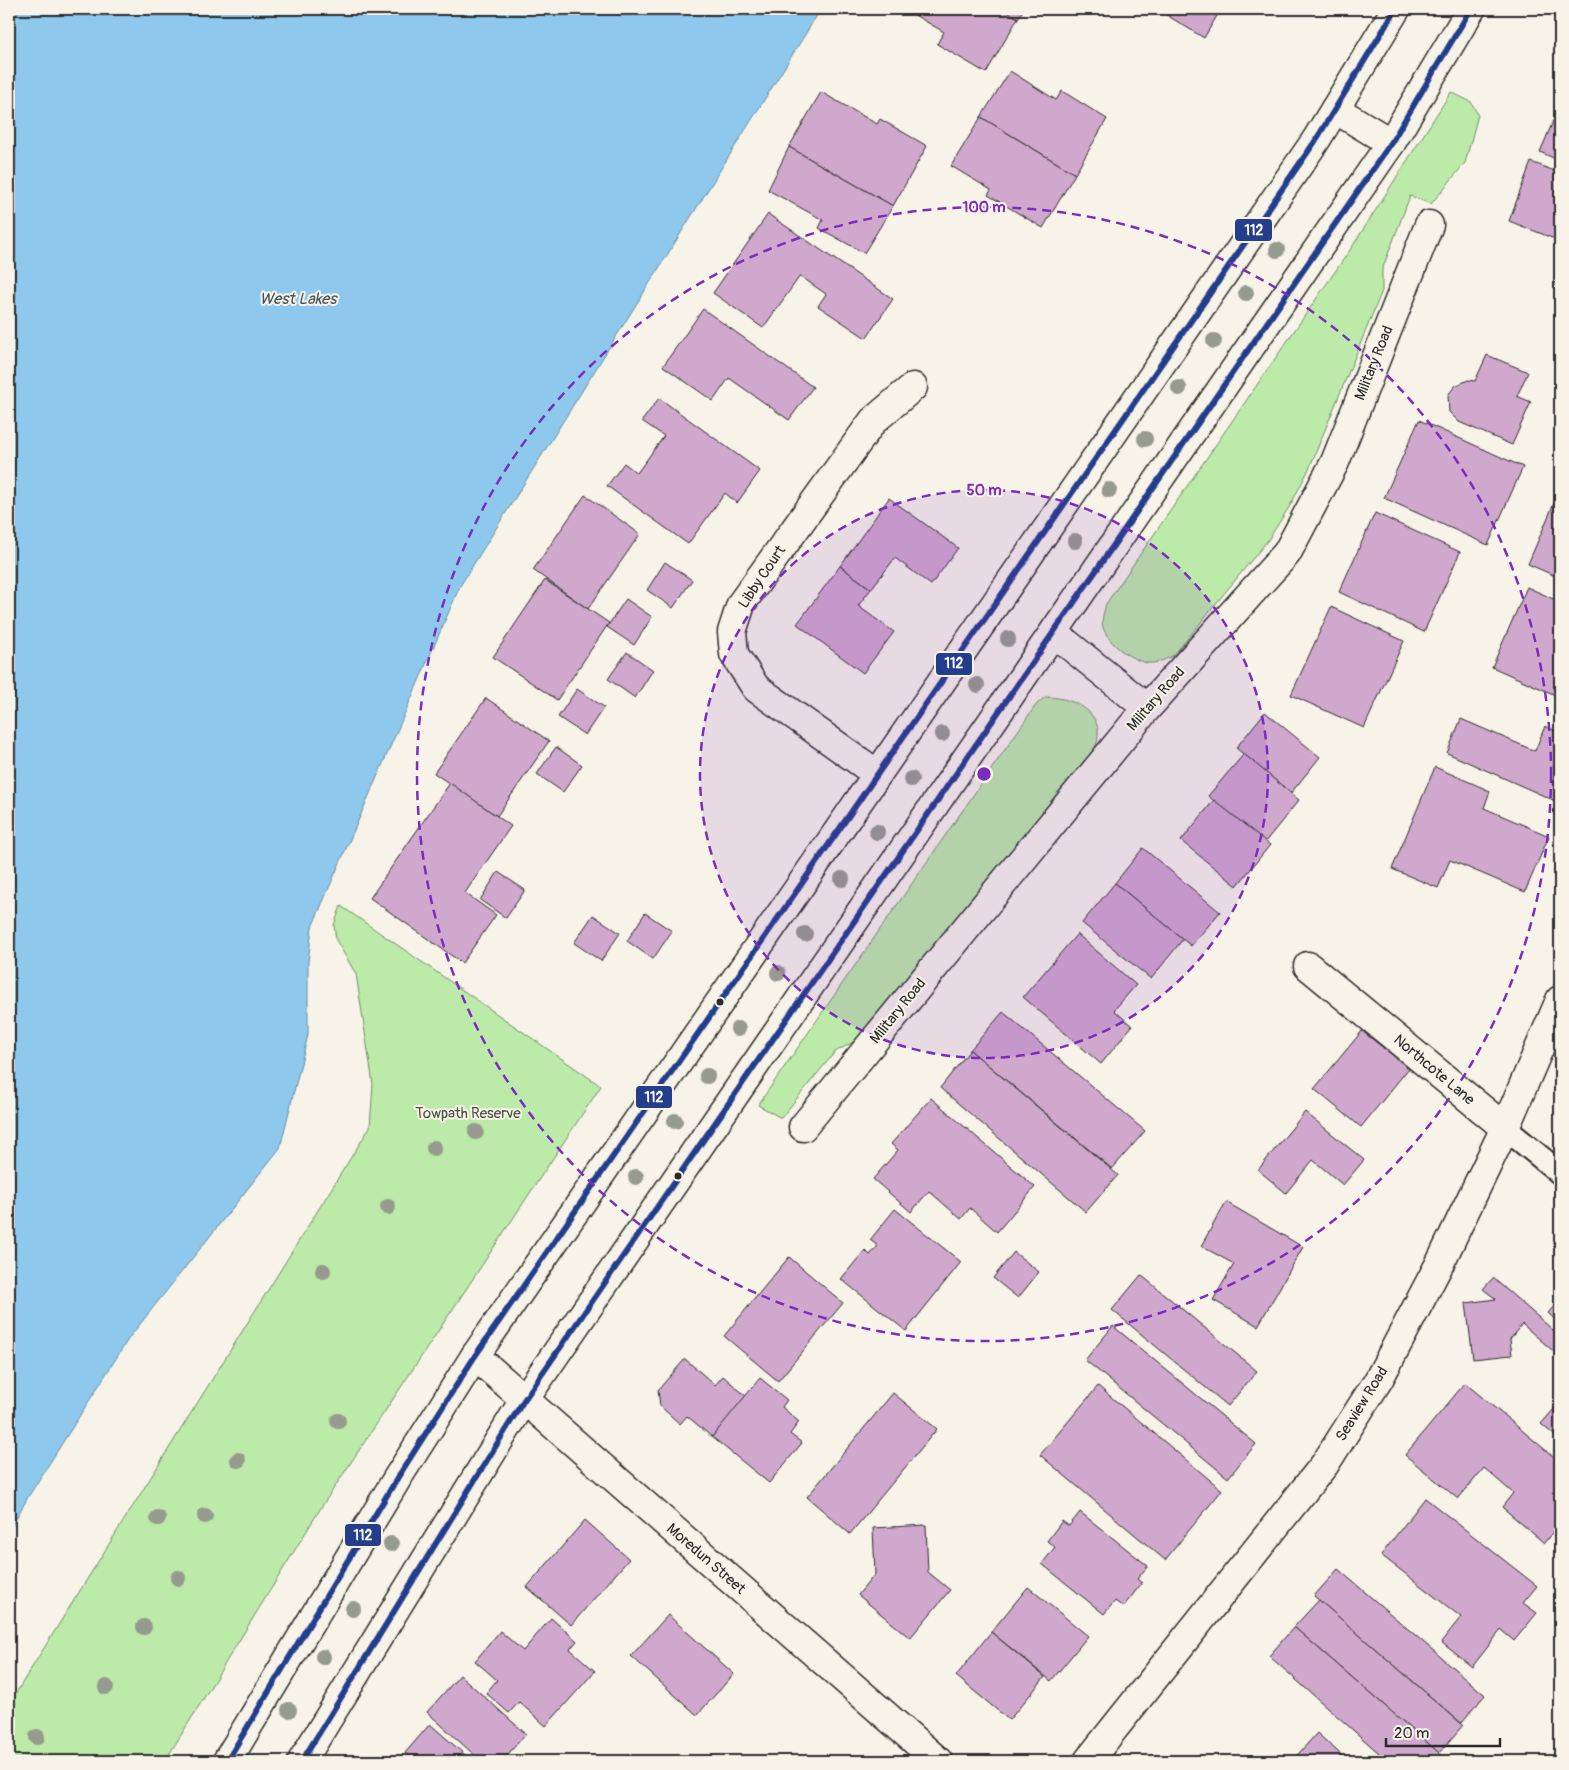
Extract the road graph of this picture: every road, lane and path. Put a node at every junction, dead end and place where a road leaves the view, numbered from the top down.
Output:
1 (1396, 9) edge
2 (1472, 9) edge
3 (1335, 108) junction
4 (1391, 143) junction
5 (1429, 225) dead end
6 (914, 387) dead end
7 (1054, 633) junction
8 (1147, 708) junction
9 (877, 774) junction
10 (1308, 966) dead end
11 (1560, 1000) edge
12 (804, 1127) dead end
13 (1505, 1128) junction
14 (1560, 1173) edge
15 (475, 1356) junction
16 (524, 1400) junction
17 (227, 1761) edge
18 (302, 1761) edge
19 (938, 1761) edge
20 (1088, 1761) edge

1 - 3 main road
2 - 4 main road
3 - 4 main road
3 - 9 main road
4 - 7 main road
5 - 8 main road, Military Road
6 - 9 main road, Libby Court
7 - 8 main road
7 - 16 main road
8 - 12 main road, Military Road
9 - 15 main road
10 - 13 main road, Northcote Lane
11 - 13 main road, Seaview Road
13 - 14 lane, Northcote Lane
13 - 20 main road, Seaview Road
15 - 16 main road, Moredun Street
15 - 17 main road
16 - 18 main road
16 - 19 main road, Moredun Street

